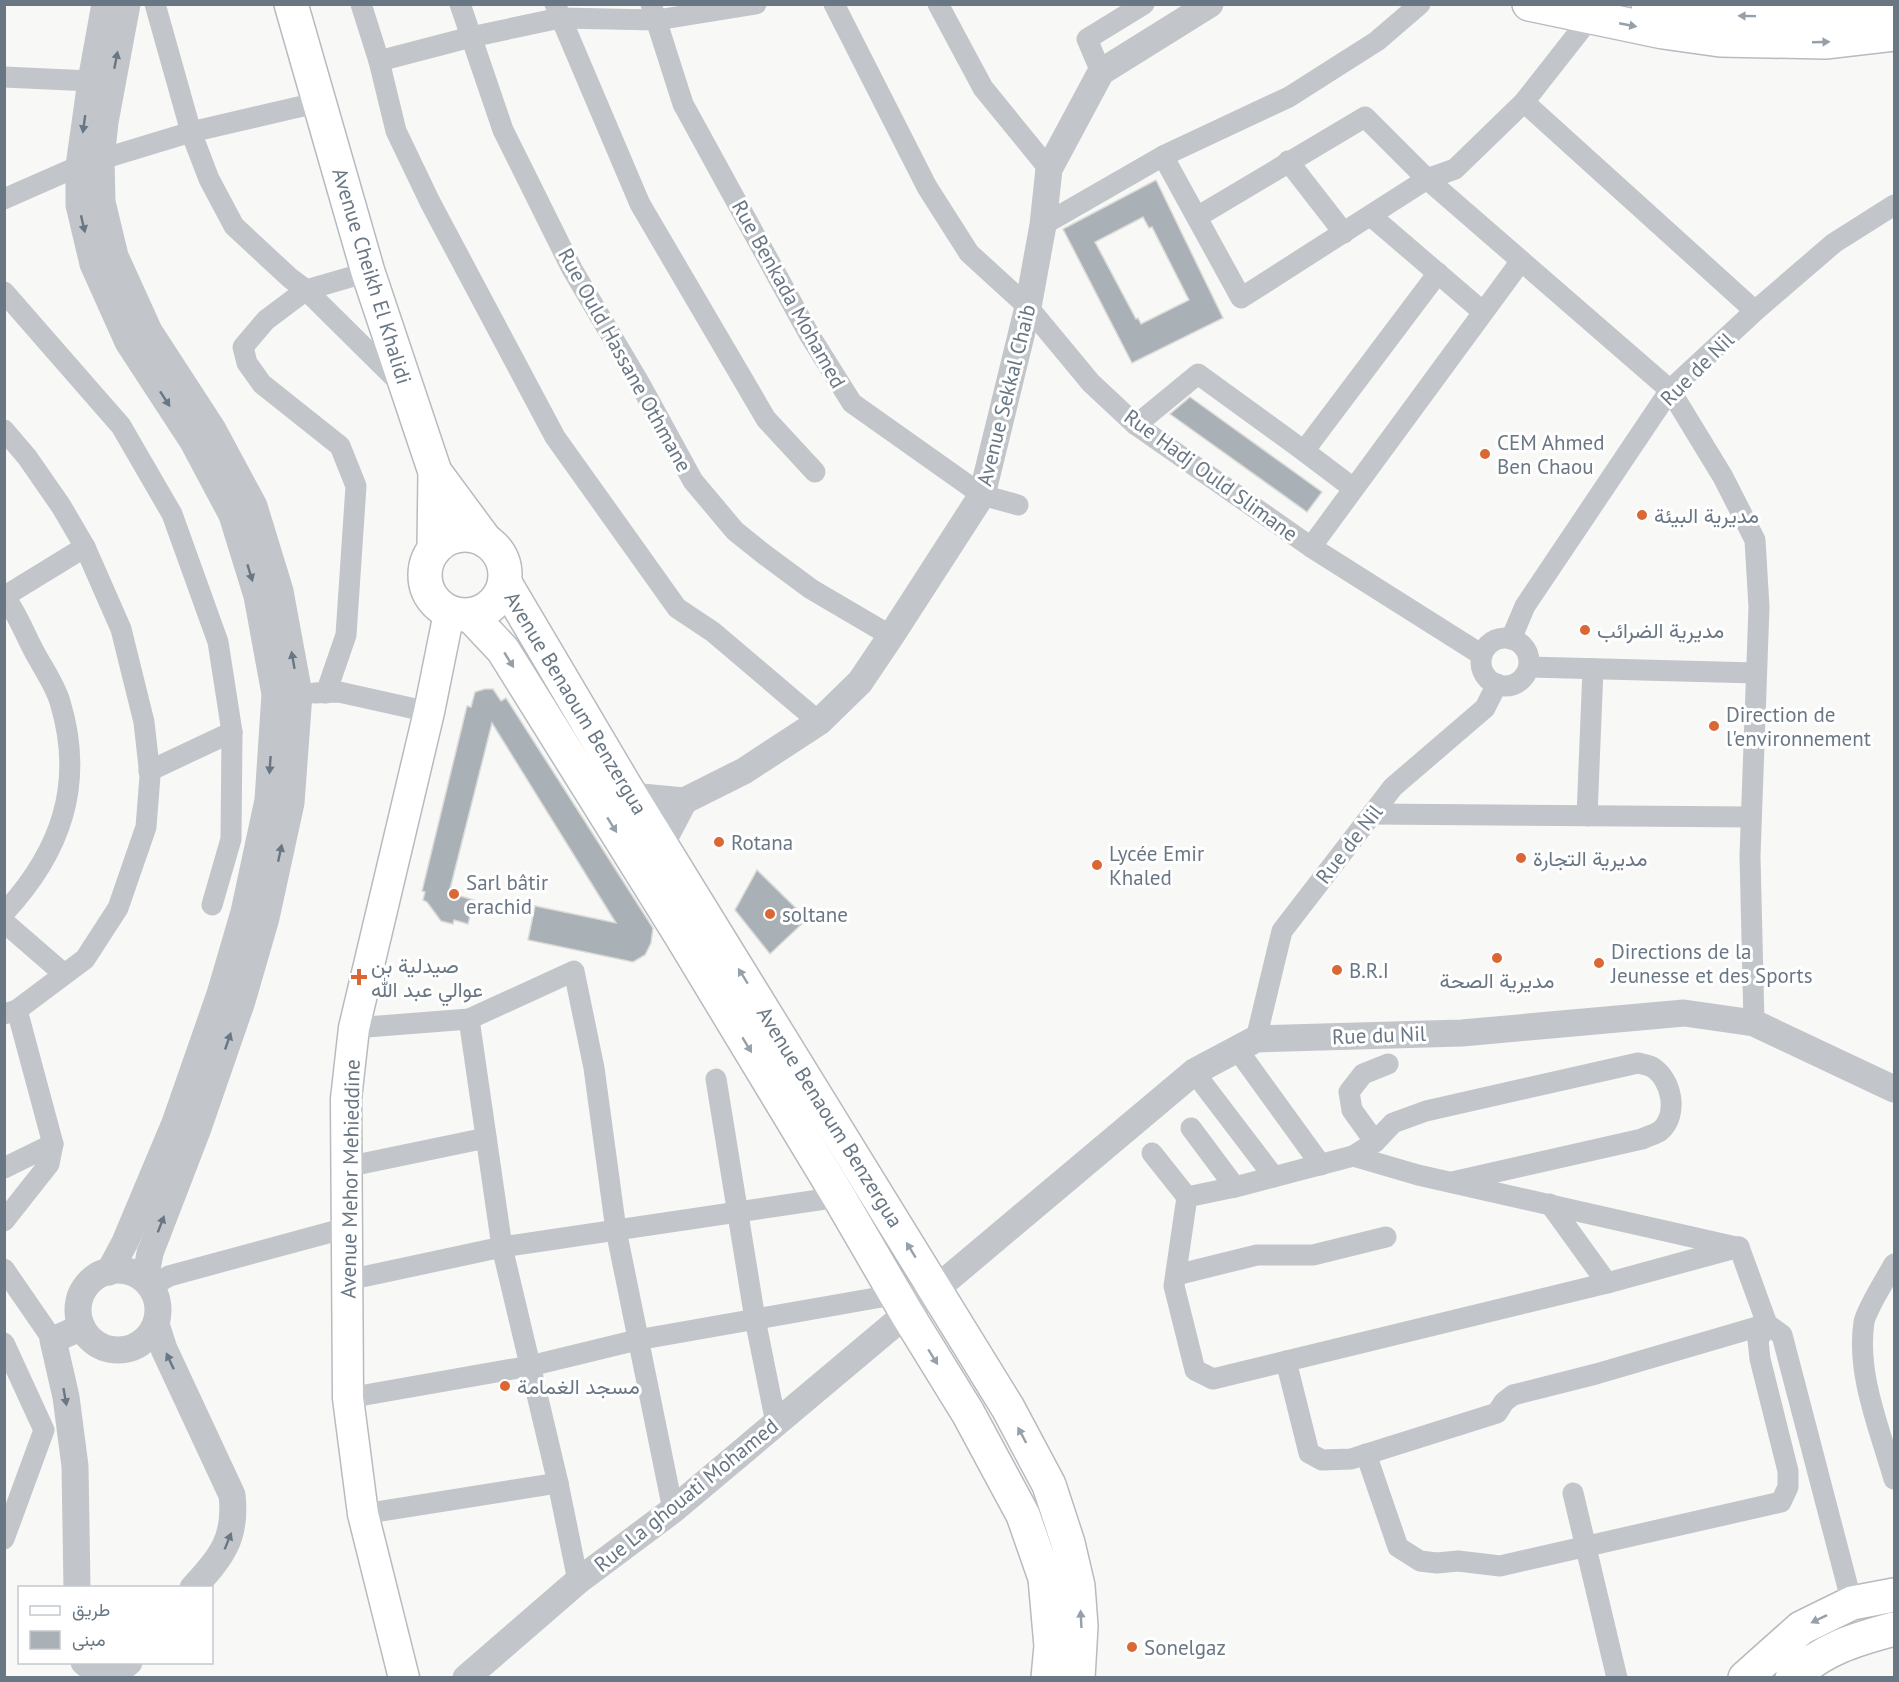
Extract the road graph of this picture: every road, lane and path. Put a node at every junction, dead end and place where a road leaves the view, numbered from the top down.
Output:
1 (105, 4) edge
2 (127, 4) edge
3 (155, 4) edge
4 (291, 4) edge
5 (361, 4) edge
6 (460, 4) edge
7 (756, 4) edge
8 (834, 4) edge
9 (938, 4) edge
10 (1144, 4) edge
11 (1210, 4) edge
12 (1420, 4) edge
13 (1529, 4) edge
14 (1648, 4) edge
15 (1888, 4) edge
16 (1700, 10) edge
17 (558, 11) edge
18 (1593, 11) edge
19 (1798, 11) edge
20 (654, 12) edge
21 (1894, 34) edge
22 (471, 37) junction
23 (380, 61) junction
24 (1101, 72) junction
25 (4, 77) edge
26 (91, 81) junction
27 (320, 102) junction
28 (1524, 102) junction
29 (191, 132) junction
30 (1163, 156) junction
31 (1288, 161) junction
32 (90, 162) junction
33 (1049, 169) junction
34 (1427, 179) junction
35 (4, 199) edge
36 (1894, 205) edge
37 (1371, 216) junction
38 (1197, 217) junction
39 (1043, 225) junction
40 (1344, 233) junction
41 (1521, 261) junction
42 (368, 272) junction
43 (1438, 273) junction
44 (306, 290) junction
45 (4, 292) edge
46 (1028, 307) junction
47 (1755, 311) junction
48 (1483, 312) junction
49 (406, 389) junction
50 (1670, 390) junction
51 (1136, 425) junction
52 (4, 430) edge
53 (1304, 451) junction
54 (435, 472) junction
55 (814, 472) dead end
56 (1353, 488) junction
57 (982, 495) junction
58 (1018, 505) dead end
59 (486, 541) junction
60 (1311, 547) junction
61 (85, 548) junction
62 (434, 549) junction
63 (505, 583) junction
64 (5, 596) edge
65 (460, 614) junction
66 (891, 636) junction
67 (1511, 639) junction
68 (1482, 655) junction
69 (1529, 667) junction
70 (1593, 669) junction
71 (1756, 673) junction
72 (1497, 684) junction
73 (298, 693) junction
74 (326, 693) junction
75 (429, 712) junction
76 (819, 722) junction
77 (232, 732) junction
78 (149, 771) junction
79 (631, 796) junction
80 (684, 801) junction
81 (1372, 814) junction
82 (1587, 816) junction
83 (1751, 817) junction
84 (661, 844) junction
85 (212, 905) dead end
86 (4, 913) edge
87 (4, 921) edge
88 (64, 974) junction
89 (11, 1012) edge
90 (469, 1019) junction
91 (1754, 1023) junction
92 (354, 1028) junction
93 (1246, 1044) junction
94 (1388, 1064) dead end
95 (1194, 1072) junction
96 (716, 1078) dead end
97 (1894, 1089) edge
98 (1191, 1128) dead end
99 (486, 1138) junction
100 (1375, 1142) junction
101 (53, 1144) junction
102 (1152, 1153) dead end
103 (1353, 1156) junction
104 (1321, 1165) junction
105 (346, 1167) junction
106 (4, 1168) edge
107 (1274, 1177) junction
108 (1452, 1182) junction
109 (1235, 1187) junction
110 (838, 1197) junction
111 (1187, 1197) junction
112 (1550, 1204) junction
113 (738, 1212) junction
114 (4, 1221) edge
115 (346, 1228) junction
116 (616, 1230) junction
117 (1386, 1237) dead end
118 (502, 1247) junction
119 (1739, 1247) junction
120 (1894, 1264) edge
121 (4, 1269) edge
122 (109, 1272) junction
123 (1176, 1275) junction
124 (348, 1280) junction
125 (1607, 1283) junction
126 (148, 1284) junction
127 (935, 1289) junction
128 (902, 1304) junction
129 (755, 1320) junction
130 (156, 1324) junction
131 (1767, 1324) junction
132 (82, 1327) junction
133 (53, 1340) junction
134 (637, 1340) junction
135 (5, 1348) edge
136 (1286, 1361) junction
137 (530, 1366) junction
138 (348, 1398) junction
139 (776, 1423) junction
140 (1366, 1454) junction
141 (1894, 1479) edge
142 (558, 1483) junction
143 (1573, 1493) dead end
144 (673, 1510) junction
145 (363, 1514) junction
146 (4, 1539) edge
147 (1586, 1547) junction
148 (578, 1581) junction
149 (77, 1586) edge
150 (194, 1586) edge
151 (1894, 1595) edge
152 (1852, 1603) junction
153 (1894, 1629) edge
154 (88, 1669) edge
155 (126, 1669) edge
156 (1798, 1675) edge
157 (404, 1677) edge
158 (466, 1677) edge
159 (1048, 1677) edge
160 (1078, 1677) edge
161 (1617, 1677) edge
162 (1745, 1677) edge

1 - 26 street
32 -> 2 street
3 - 29 street
4 - 27 main road, Avenue Cheikh El Khalidi
5 - 23 street
6 - 22 street, Rue Ould Hassane Othmane
7 - 20 street
8 - 46 street, Rue Hadj Ould Slimane
9 - 33 street
10 - 24 street
11 - 24 street, Avenue Sekkal Chaib
12 - 30 street
13 - 18 main road
14 - 16 main road
15 - 19 main road
19 -> 16 main road
17 - 20 street
17 - 22 street
17 - 55 street
18 -> 21 main road
18 - 28 street
20 - 57 street, Rue Benkada Mohamed
22 - 23 street
22 - 66 street, Rue Ould Hassane Othmane
23 - 76 street
24 - 33 street, Avenue Sekkal Chaib
25 - 26 street
26 -> 32 street
27 - 29 street
27 - 42 main road, Avenue Cheikh El Khalidi
28 - 34 street
28 - 47 street
29 - 32 street
29 - 44 street
30 - 38 street
30 - 39 street
31 - 34 street
31 - 38 street
31 - 40 street
32 - 35 street
73 -> 32 street
32 -> 122 street
33 - 39 street, Avenue Sekkal Chaib
34 - 37 street
34 - 41 street
36 - 47 street, Rue de Nil
37 - 40 street
37 - 43 street
38 - 40 street
39 - 46 street, Avenue Sekkal Chaib
41 - 48 street
41 - 50 street
42 - 44 street
42 - 49 main road, Avenue Cheikh El Khalidi
43 - 48 street
43 - 53 street
44 - 49 street
44 - 74 street
45 - 77 street
46 - 51 street, Rue Hadj Ould Slimane
46 - 57 street, Avenue Sekkal Chaib
47 - 50 street, Rue de Nil
48 - 56 street
49 - 54 main road, Avenue Cheikh El Khalidi
50 - 67 street, Rue de Nil
50 - 71 street
51 - 53 street
51 - 60 street, Rue Hadj Ould Slimane
52 - 61 street
53 - 56 street
54 - 59 main road
54 - 62 main road, Avenue Cheikh El Khalidi
56 - 60 street
57 - 58 street, Rue Benkada Mohamed
57 - 66 street, Avenue Sekkal Chaib
59 - 62 main road
59 - 63 main road
60 - 68 street, Rue Hadj Ould Slimane
61 - 64 street
61 - 78 street
62 - 65 main road
63 - 65 main road
63 - 79 main road, Avenue Benaoum Benzergua
64 - 86 street
65 - 75 main road, Avenue Mehor Mehieddine
65 -> 110 main road, Avenue Benaoum Benzergua
66 - 76 street, Avenue Sekkal Chaib
67 - 68 street
67 - 69 street
68 - 72 street
69 - 70 street
69 - 72 street
70 - 71 street
70 - 82 street
71 - 83 street
72 - 81 street, Rue de Nil
73 - 74 street
126 -> 73 street
74 - 75 street
75 - 92 main road, Avenue Mehor Mehieddine
76 - 80 street, Avenue Sekkal Chaib
77 - 78 street
77 - 85 street
78 - 88 street
79 - 80 street
79 - 84 main road, Avenue Benaoum Benzergua
80 - 84 street
81 - 82 street
81 - 93 street, Rue de Nil
82 - 83 street
83 - 91 street
127 -> 84 main road, Avenue Benaoum Benzergua
87 - 88 street
88 - 89 street
89 - 101 street
90 - 92 street
90 - 99 street
90 - 116 street
91 - 93 street, Rue du Nil
91 - 97 street, Rue du Nil
92 - 105 main road, Avenue Mehor Mehieddine
93 - 95 street, Rue du Nil
93 - 104 street
94 - 100 street
95 - 107 street
95 - 127 street, Rue du Nil
96 - 113 street
98 - 109 street
99 - 105 street
99 - 118 street
100 - 103 street
100 - 108 street
101 - 106 street
101 - 114 street
102 - 111 street
103 - 104 street
103 - 108 street
104 - 107 street
105 - 115 main road, Avenue Mehor Mehieddine
107 - 109 street
108 - 112 street
109 - 111 street
110 - 113 street
110 - 128 main road, Avenue Benaoum Benzergua
111 - 123 street
112 - 119 street
112 - 125 street
113 - 116 street
113 - 129 street
115 - 124 main road, Avenue Mehor Mehieddine
115 - 126 street
116 - 118 street
116 - 134 street
117 - 123 street
118 - 124 street
118 - 137 street
119 - 125 street
119 - 131 street
120 - 141 street
121 - 133 street
122 - 126 street
122 - 132 street
123 - 136 street
124 - 138 main road, Avenue Mehor Mehieddine
125 - 136 street
126 - 130 street
127 - 128 street, Rue La ghouati Mohamed
160 -> 127 main road, Avenue Benaoum Benzergua
128 - 129 street
128 - 139 street, Rue La ghouati Mohamed
128 -> 159 main road, Avenue Benaoum Benzergua
129 - 134 street
129 - 139 street
130 - 132 street
150 -> 130 street
131 - 140 street
131 - 147 street
131 - 152 street
132 - 133 street
133 -> 149 street
134 - 137 street
134 - 144 street
135 - 146 street
136 - 140 street
137 - 138 street
137 - 142 street
138 - 145 main road, Avenue Mehor Mehieddine
139 - 144 street, Rue La ghouati Mohamed
140 - 147 street
142 - 145 street
142 - 148 street
143 - 147 street
144 - 148 street, Rue La ghouati Mohamed
145 - 157 main road, Avenue Mehor Mehieddine
147 - 161 street
148 - 158 street, Rue La ghouati Mohamed
151 - 152 main road
152 -> 162 main road
153 - 156 main road
154 - 155 street

